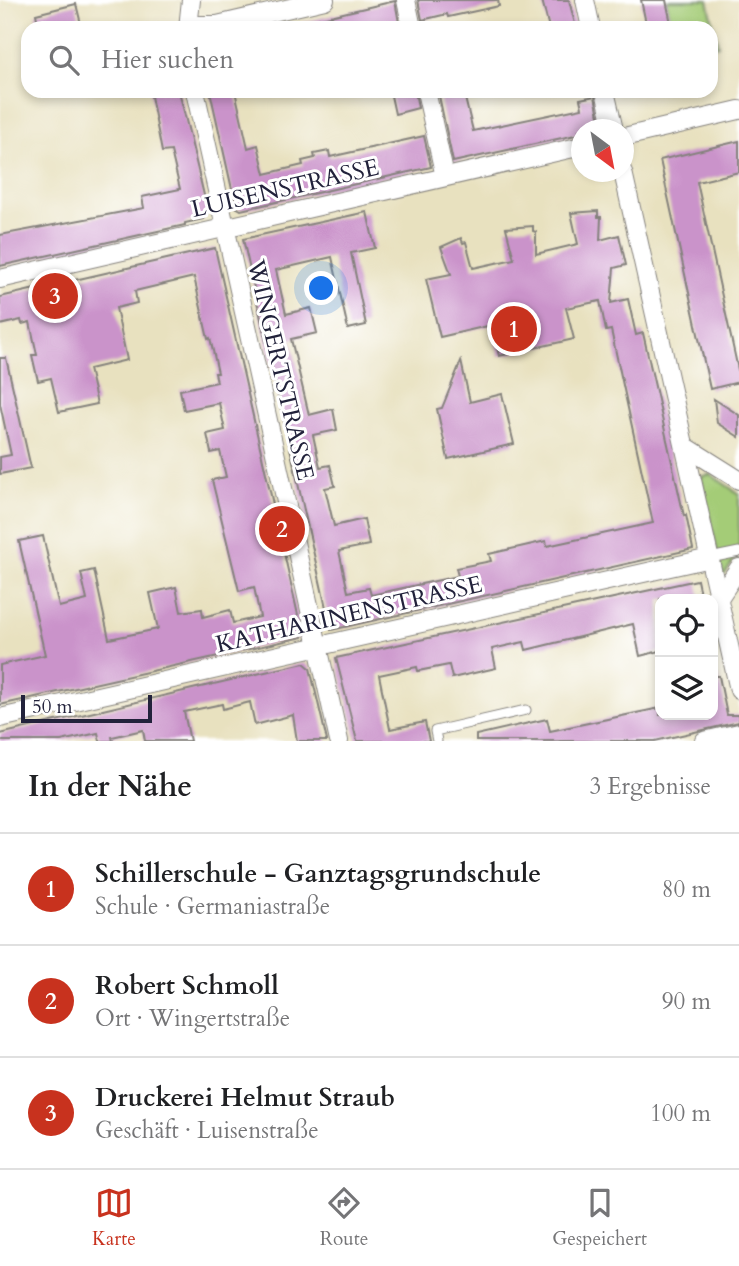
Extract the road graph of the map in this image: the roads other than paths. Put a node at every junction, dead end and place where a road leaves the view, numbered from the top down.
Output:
1 (191, 0) edge
2 (325, 0) edge
3 (406, 0) edge
4 (585, 0) edge
5 (189, 21) edge
6 (234, 21) edge
7 (410, 21) edge
8 (590, 21) edge
9 (197, 98) edge
10 (428, 98) edge
11 (607, 98) edge
12 (739, 110) edge
13 (611, 119) edge
14 (634, 135) edge
15 (571, 149) edge
16 (446, 177) junction
17 (625, 182) edge
18 (225, 227) junction
19 (0, 279) edge
20 (684, 446) junction
21 (739, 480) edge
22 (739, 552) edge
23 (710, 558) junction
24 (739, 568) edge
25 (719, 598) junction
26 (318, 647) junction
27 (739, 690) edge
28 (526, 710) dead end
29 (0, 718) edge
30 (739, 733) edge
31 (339, 741) edge
32 (437, 741) edge
33 (704, 741) edge

1 - 5 street
2 - 6 street
3 - 7 street
4 - 8 street
9 - 18 street, WINGERTSTRASSE
10 - 16 street
11 - 13 street
12 - 14 street
15 - 16 street, LUISENSTRASSE
16 - 18 street, LUISENSTRASSE
17 - 20 street
18 - 19 street, LUISENSTRASSE
18 - 26 street, WINGERTSTRASSE
20 - 21 street
20 - 23 street
22 - 23 lane
23 - 25 street
23 - 26 street, KATHARINENSTRASSE
24 - 25 street
25 - 27 street
26 - 29 street, KATHARINENSTRASSE
26 - 31 street, WINGERTSTRASSE
28 - 32 lane
30 - 33 street

